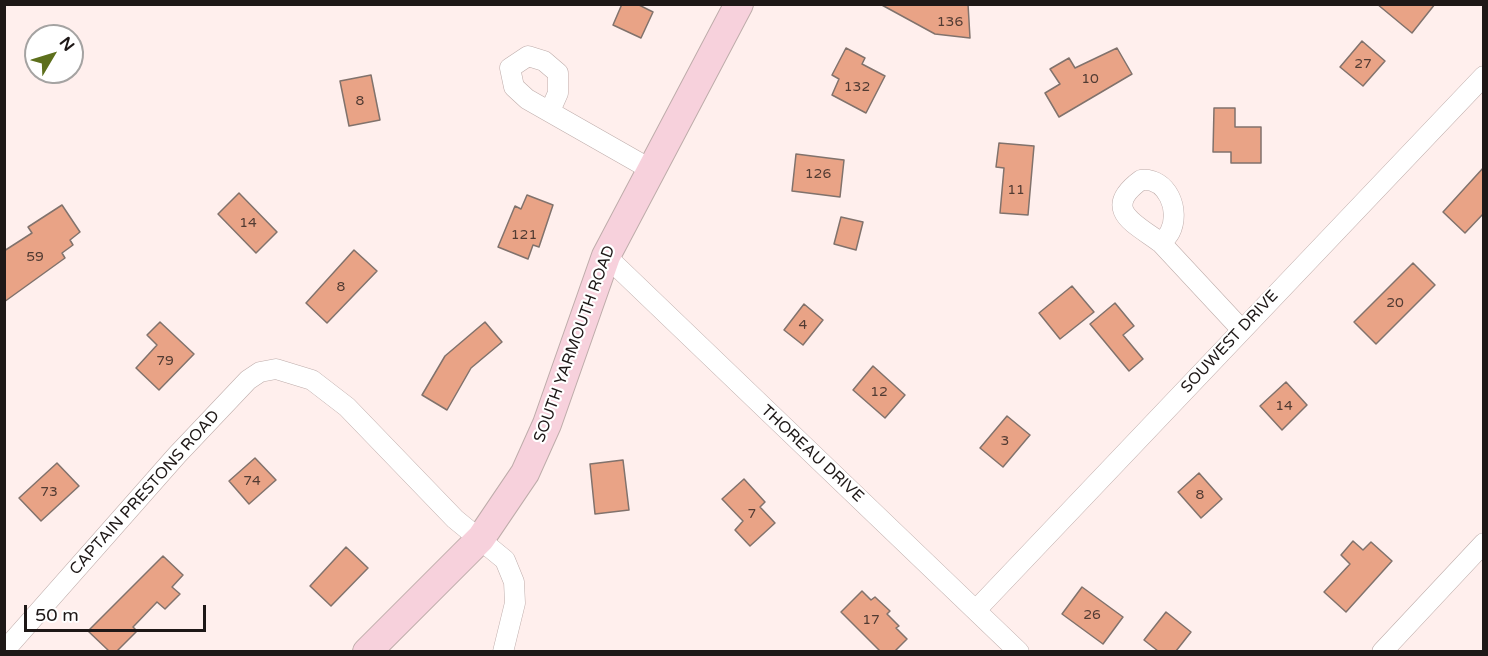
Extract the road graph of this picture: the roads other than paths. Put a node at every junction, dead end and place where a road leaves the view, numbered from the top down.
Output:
1 (740, 4) edge
2 (1484, 76) edge
3 (550, 111) dead end
4 (650, 169) junction
5 (1161, 243) dead end
6 (606, 256) junction
7 (1241, 329) junction
8 (481, 538) junction
9 (1484, 543) edge
10 (977, 609) junction
11 (4, 651) edge
12 (367, 651) edge
13 (503, 651) edge
14 (1019, 651) edge
15 (1382, 651) edge

1 - 4 main road, SOUTH YARMOUTH ROAD
2 - 7 street, SOUWEST DRIVE
3 - 4 street
4 - 6 main road, SOUTH YARMOUTH ROAD
5 - 7 street
6 - 8 main road, SOUTH YARMOUTH ROAD
6 - 10 street, THOREAU DRIVE
7 - 10 street, SOUWEST DRIVE
8 - 11 street, CAPTAIN PRESTONS ROAD
8 - 12 main road, SOUTH YARMOUTH ROAD
8 - 13 street
9 - 15 street
10 - 14 street, THOREAU DRIVE

